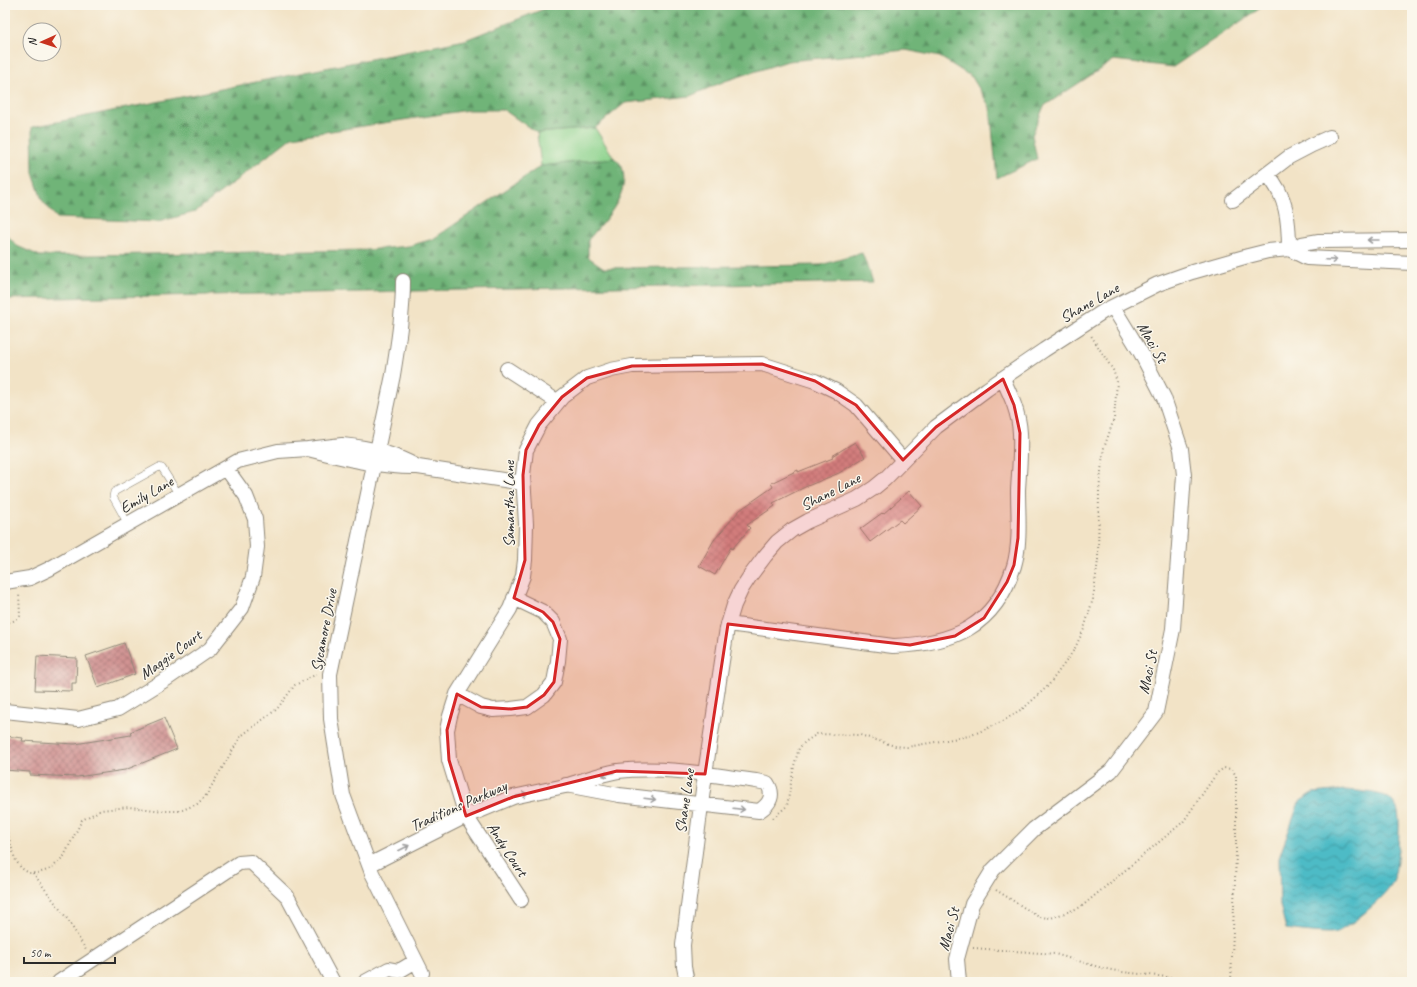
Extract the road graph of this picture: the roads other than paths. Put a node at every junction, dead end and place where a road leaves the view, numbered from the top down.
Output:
1 (1330, 137) dead end
2 (1267, 174) junction
3 (1233, 200) dead end
4 (1412, 240) edge
5 (1289, 250) junction
6 (1412, 263) edge
7 (403, 281) dead end
8 (1113, 307) junction
9 (507, 369) dead end
10 (1002, 379) junction
11 (558, 402) junction
12 (375, 457) junction
13 (903, 460) junction
14 (226, 468) junction
15 (523, 483) junction
16 (179, 495) junction
17 (128, 524) junction
18 (11, 581) edge
19 (514, 598) junction
20 (728, 624) junction
21 (457, 694) junction
22 (5, 711) edge
23 (705, 774) junction
24 (565, 786) junction
25 (700, 805) junction
26 (466, 816) junction
27 (369, 865) junction
28 (521, 900) dead end
29 (422, 975) edge
30 (397, 976) edge
31 (59, 982) edge
32 (332, 982) edge
33 (366, 982) edge
34 (687, 982) edge
35 (959, 982) edge

1 - 2 street
2 - 3 street
2 - 5 street
4 -> 5 street
5 -> 6 street
5 - 8 street, Shane Lane
7 - 12 street, Sycamore Drive
8 - 10 street, Shane Lane
8 - 35 street, Maci St
9 - 11 street
10 - 13 street, Shane Lane
10 - 20 street
11 - 13 street, Samantha Lane
11 - 15 street, Samantha Lane
12 - 14 street, Emily Lane
12 - 15 street, Emily Lane
12 - 27 street, Sycamore Drive
13 - 20 street, Shane Lane
14 - 16 street, Emily Lane
14 - 22 street, Maggie Court
15 - 19 street, Samantha Lane
16 - 17 street, Emily Lane
16 - 17 lane
17 - 18 street, Emily Lane
19 - 21 street, Samantha Lane
19 - 21 street
20 - 23 street, Shane Lane
21 - 26 street, Samantha Lane
23 -> 24 street, Traditions Parkway
23 - 25 street, Shane Lane
25 -> 23 street, Traditions Parkway
24 -> 25 street, Traditions Parkway
26 -> 24 street, Traditions Parkway
25 - 34 street, Shane Lane
27 -> 26 street, Traditions Parkway
26 - 28 street, Andy Court
27 - 29 street, Sycamore Drive
29 - 30 street
30 - 33 street
31 - 32 street

